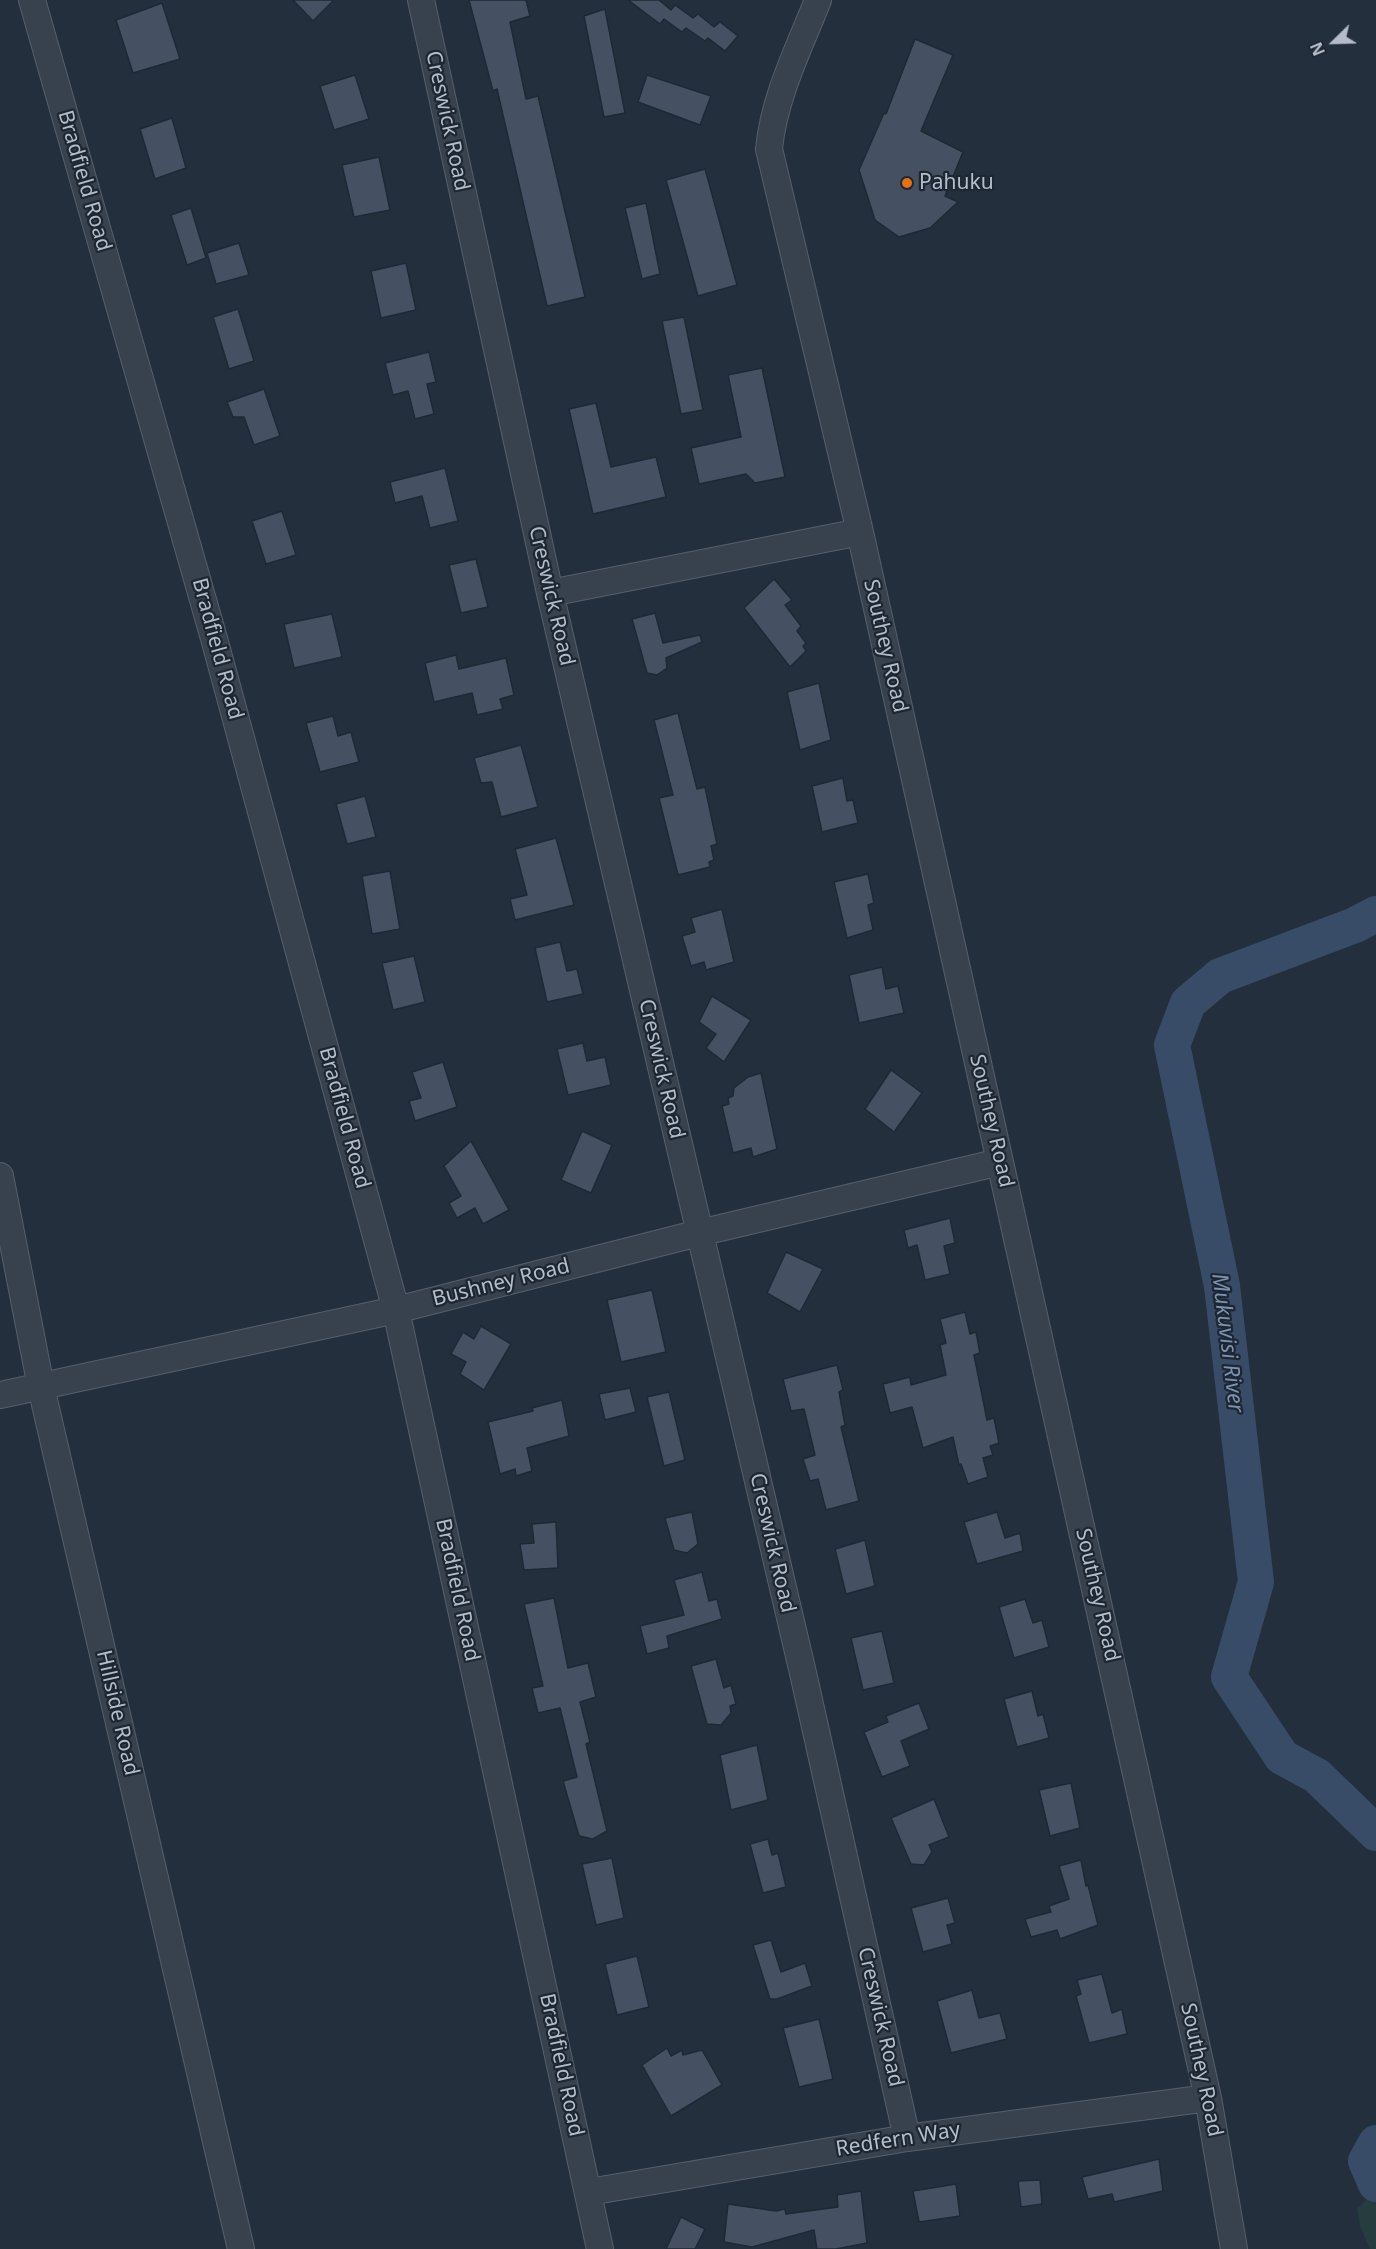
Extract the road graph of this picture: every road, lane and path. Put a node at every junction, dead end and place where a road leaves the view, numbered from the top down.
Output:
1 (32, 0) edge
2 (421, 0) edge
3 (818, 0) edge
4 (860, 532) junction
5 (550, 593) junction
6 (1000, 1162) junction
7 (0, 1176) edge
8 (699, 1233) junction
9 (396, 1310) junction
10 (41, 1387) junction
11 (0, 1395) edge
12 (1208, 2098) junction
13 (907, 2138) junction
14 (589, 2192) junction
15 (241, 2249) edge
16 (600, 2249) edge
17 (1234, 2249) edge

1 - 9 street, Bradfield Road
2 - 5 street, Creswick Road
3 - 4 street, Southey Road
4 - 5 street
4 - 6 street, Southey Road
5 - 8 street, Creswick Road
6 - 8 street, Bushney Road
6 - 12 street, Southey Road
7 - 10 street, Hillside Road
8 - 9 street, Bushney Road
8 - 13 street, Creswick Road
9 - 10 street, Bushney Road
9 - 14 street, Bradfield Road
10 - 11 street, Bushney Road
10 - 15 street, Hillside Road
12 - 13 street, Redfern Way
12 - 17 street, Southey Road
13 - 14 street, Redfern Way
14 - 16 street, Bradfield Road

